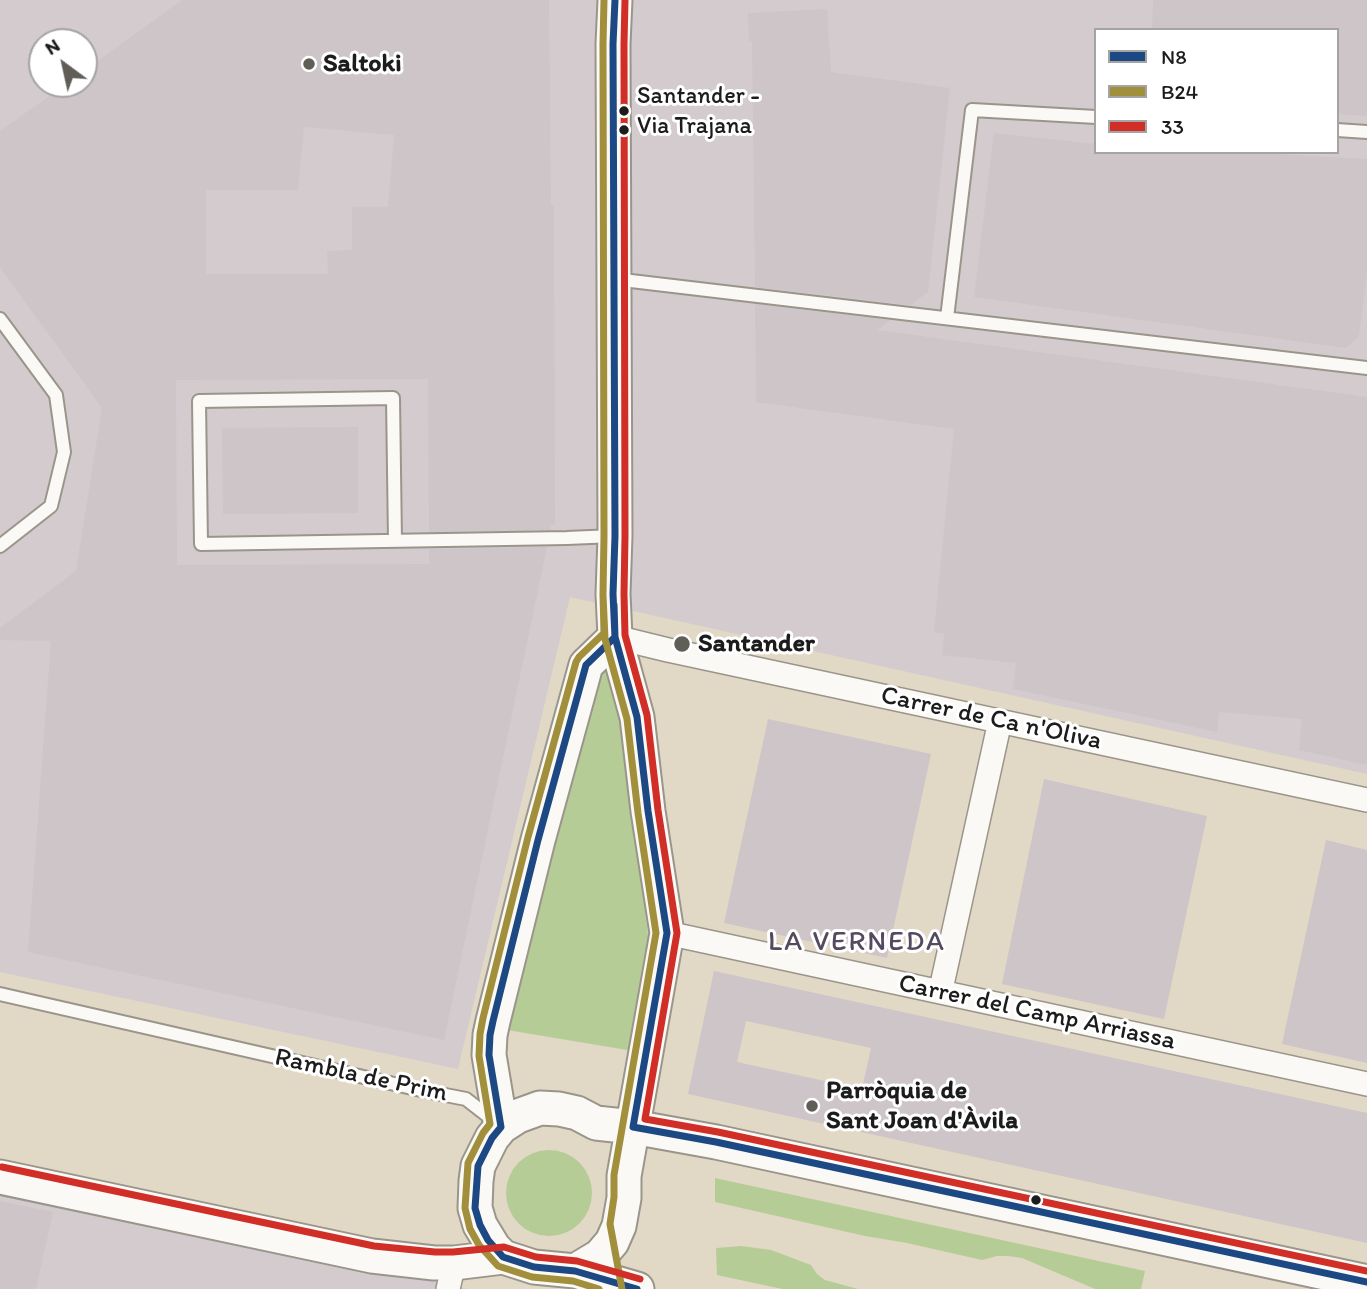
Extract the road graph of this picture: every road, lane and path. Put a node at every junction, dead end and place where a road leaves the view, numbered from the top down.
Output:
1 (615, 0) edge
2 (1094, 117) edge
3 (1339, 130) edge
4 (1367, 132) edge
5 (614, 279) junction
6 (947, 318) junction
7 (0, 319) edge
8 (1367, 368) edge
9 (615, 536) junction
10 (395, 541) junction
11 (0, 546) edge
12 (615, 637) junction
13 (1000, 721) junction
14 (1367, 800) edge
15 (667, 933) junction
16 (943, 980) dead end
17 (0, 994) edge
18 (1367, 1084) edge
19 (596, 1123) junction
20 (501, 1126) junction
21 (633, 1128) junction
22 (0, 1177) edge
23 (624, 1177) junction
24 (475, 1208) junction
25 (620, 1223) junction
26 (503, 1258) junction
27 (575, 1271) junction
28 (451, 1276) edge
29 (1367, 1282) edge
30 (635, 1289) edge

1 - 5 main road
2 - 6 lane
3 - 4 lane
5 - 6 lane
5 - 9 main road
6 - 8 lane
7 - 11 lane
9 - 10 lane
9 - 12 main road
10 - 10 lane
12 - 13 street, Carrer de Ca n'Oliva
12 - 15 main road
12 - 20 main road
13 - 14 street, Carrer de Ca n'Oliva
13 - 16 street
15 - 18 street, Carrer del Camp Arriassa
15 - 21 main road
17 - 20 lane, Rambla de Prim
19 - 20 main road
19 - 21 main road
19 - 23 main road
20 - 24 main road
21 - 23 main road
21 - 29 main road
22 - 28 main road
23 - 25 main road
24 - 26 main road
24 - 28 main road
25 - 27 main road
25 - 30 main road
26 - 27 main road
26 - 28 main road
27 - 30 main road

